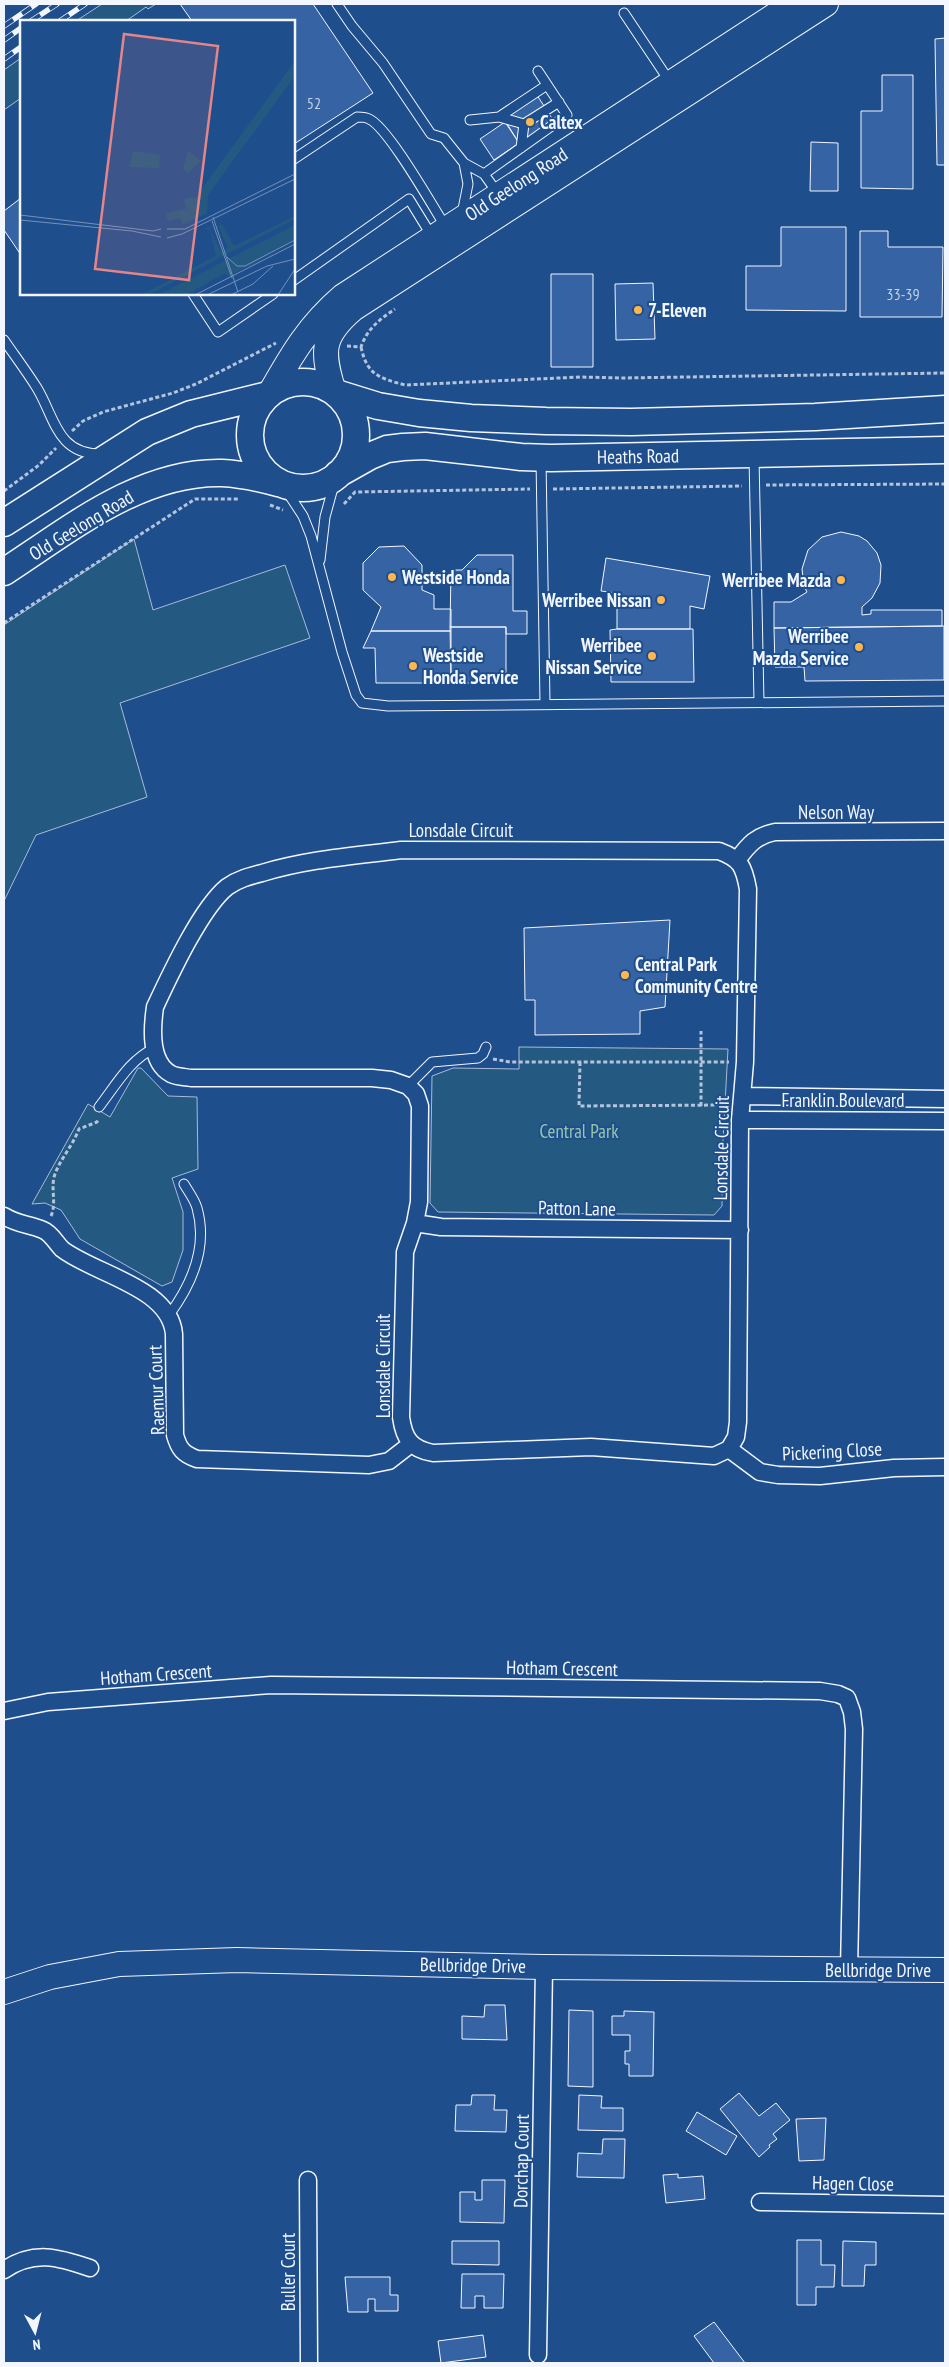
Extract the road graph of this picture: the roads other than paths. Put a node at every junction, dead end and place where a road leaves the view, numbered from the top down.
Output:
1 (337, 4) edge
2 (792, 4) edge
3 (826, 4) edge
4 (624, 13) dead end
5 (538, 71) dead end
6 (547, 85) junction
7 (676, 91) junction
8 (559, 102) junction
9 (499, 117) junction
10 (470, 120) dead end
11 (524, 124) junction
12 (521, 148) junction
13 (295, 158) edge
14 (464, 163) junction
15 (484, 174) junction
16 (500, 205) junction
17 (448, 234) junction
18 (295, 279) edge
19 (194, 295) edge
20 (272, 295) edge
21 (4, 340) edge
22 (335, 393) junction
23 (269, 394) junction
24 (945, 409) edge
25 (122, 446) junction
26 (945, 450) edge
27 (754, 454) junction
28 (541, 457) junction
29 (337, 476) junction
30 (274, 489) junction
31 (4, 523) edge
32 (319, 567) junction
33 (4, 572) edge
34 (945, 701) edge
35 (759, 702) junction
36 (545, 703) junction
37 (945, 831) edge
38 (738, 860) junction
39 (155, 1048) junction
40 (485, 1050) road end
41 (408, 1086) junction
42 (890, 1098) junction
43 (945, 1099) edge
44 (100, 1107) road end
45 (741, 1107) junction
46 (945, 1120) edge
47 (890, 1121) junction
48 (184, 1184) dead end
49 (4, 1216) edge
50 (415, 1222) junction
51 (740, 1230) junction
52 (169, 1315) junction
53 (411, 1444) junction
54 (729, 1448) junction
55 (945, 1467) edge
56 (4, 1710) edge
57 (544, 1967) junction
58 (849, 1970) junction
59 (945, 1970) edge
60 (4, 1992) edge
61 (308, 2180) dead end
62 (760, 2202) dead end
63 (945, 2205) edge
64 (90, 2268) dead end
65 (4, 2270) edge
66 (538, 2355) dead end
67 (309, 2363) edge

1 - 14 lane
2 - 7 street, Old Geelong Road
3 - 7 street, Old Geelong Road
4 - 7 lane
5 - 6 lane
6 - 8 lane
6 - 9 lane
7 - 16 street, Old Geelong Road
8 - 11 lane
8 - 12 lane
9 - 10 lane
9 - 11 lane
11 - 12 lane
12 - 15 lane
13 - 17 lane
14 - 15 lane
14 - 17 lane
15 - 16 lane
16 - 17 street, Old Geelong Road
17 - 18 lane
17 - 22 street, Old Geelong Road
17 - 23 street, Old Geelong Road
19 - 20 lane
21 - 25 lane
22 - 23 main road
22 - 24 main road, Heaths Road
22 - 29 main road
23 - 25 main road
23 - 30 main road
25 - 31 main road
26 - 27 main road, Heaths Road
27 - 28 main road, Heaths Road
27 - 35 lane
28 - 29 main road, Heaths Road
28 - 36 lane
29 - 30 main road
29 - 32 lane
30 - 32 lane
30 - 33 main road, Old Geelong Road
32 - 36 lane
34 - 35 lane
35 - 36 lane
37 - 38 street, Nelson Way
38 - 39 street, Lonsdale Circuit
38 - 45 street, Lonsdale Circuit
39 - 41 street, Lonsdale Circuit
39 - 44 lane
40 - 41 lane
41 - 50 street, Lonsdale Circuit
42 - 43 street, Franklin Boulevard
42 - 45 street, Franklin Boulevard
42 - 47 street
45 - 47 street, Franklin Boulevard
45 - 51 street, Lonsdale Circuit
46 - 47 street, Franklin Boulevard
48 - 52 lane
49 - 52 street
50 - 51 street, Patton Lane
50 - 53 street, Lonsdale Circuit
51 - 54 street, Lonsdale Circuit
52 - 53 street, Raemur Court
53 - 54 street
54 - 55 street, Pickering Close
56 - 58 street, Hotham Crescent
57 - 58 street, Bellbridge Drive
57 - 60 street, Bellbridge Drive
57 - 66 street, Dorchap Court
58 - 59 street, Bellbridge Drive
61 - 67 street, Buller Court
62 - 63 street, Hagen Close
64 - 65 street

